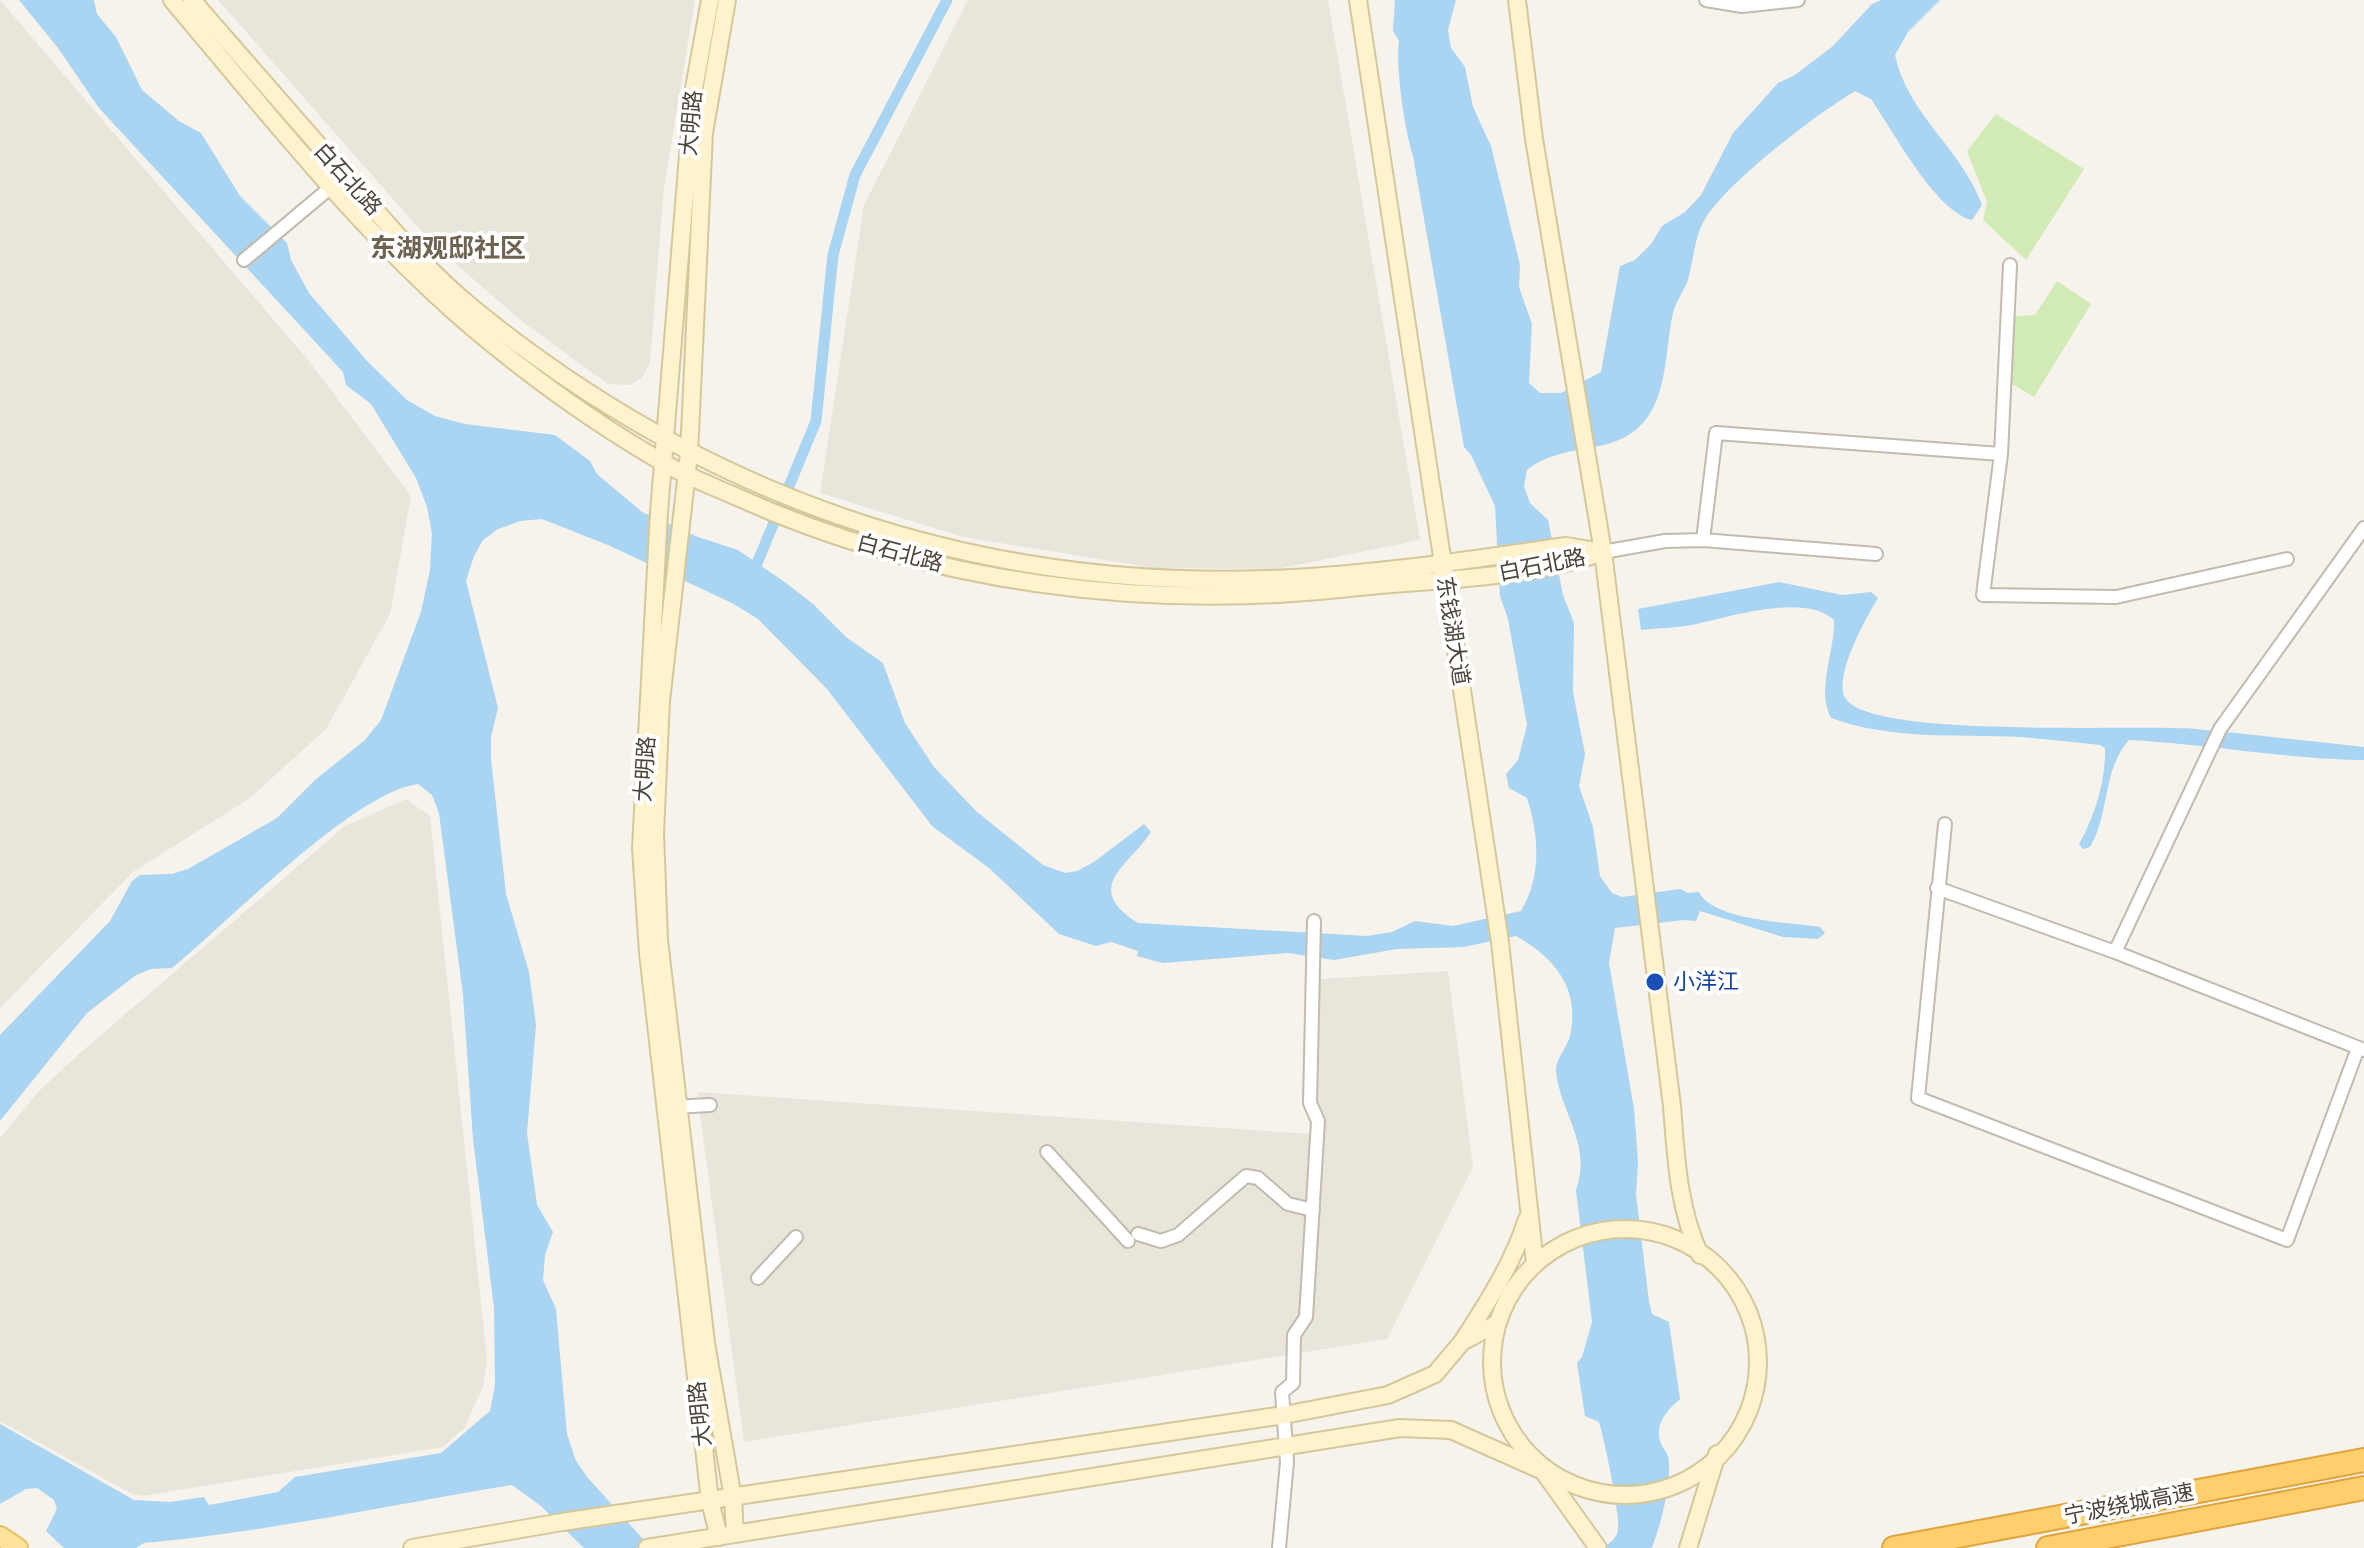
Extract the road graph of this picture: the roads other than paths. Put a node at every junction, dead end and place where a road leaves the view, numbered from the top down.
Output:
1 (172, 0) edge
2 (192, 0) edge
3 (710, 0) edge
4 (727, 0) edge
5 (1358, 0) edge
6 (1517, 0) edge
7 (1706, 0) edge
8 (1798, 0) edge
9 (331, 187) junction
10 (244, 260) dead end
11 (2010, 265) dead end
12 (665, 440) junction
13 (689, 454) junction
14 (2001, 454) junction
15 (663, 463) junction
16 (686, 474) junction
17 (2364, 528) edge
18 (1703, 540) junction
19 (1603, 552) junction
20 (1876, 554) dead end
21 (2287, 559) dead end
22 (1444, 569) junction
23 (1945, 824) dead end
24 (1937, 888) junction
25 (1314, 927) dead end
26 (2115, 952) junction
27 (2361, 1050) edge
28 (710, 1105) dead end
29 (674, 1107) junction
30 (1047, 1152) dead end
31 (1313, 1210) junction
32 (1530, 1210) junction
33 (796, 1237) dead end
34 (1700, 1255) junction
35 (1535, 1264) junction
36 (758, 1278) dead end
37 (1498, 1323) junction
38 (1462, 1342) junction
39 (1284, 1415) junction
40 (1287, 1447) junction
41 (1717, 1454) junction
42 (2364, 1460) edge
43 (1543, 1471) junction
44 (2364, 1488) edge
45 (733, 1498) junction
46 (710, 1501) junction
47 (0, 1536) edge
48 (727, 1536) junction
49 (1597, 1547) edge
50 (18, 1548) edge
51 (412, 1548) edge
52 (647, 1548) edge
53 (1279, 1548) edge
54 (1688, 1548) edge
55 (1894, 1548) edge
56 (2048, 1548) edge

1 - 9 main road, 白石北路
2 - 12 main road, 白石北路
3 - 12 main road, 大明路
4 - 13 main road, 大明路
5 - 22 main road, 东钱湖大道
6 - 19 main road
7 - 8 street
9 - 10 street
9 - 15 main road, 白石北路
11 - 14 street
12 - 13 main road, 白石北路
12 - 15 main road, 大明路
13 - 16 main road, 大明路
13 - 22 main road, 白石北路
14 - 18 street
14 - 21 street
15 - 16 main road, 白石北路
15 - 29 main road, 大明路
16 - 22 main road, 白石北路
16 - 29 main road, 大明路
17 - 26 street
18 - 19 street
18 - 20 street
19 - 22 main road, 白石北路
19 - 22 main road, 白石北路
19 - 34 main road
22 - 32 main road, 东钱湖大道
23 - 24 street
24 - 26 street
24 - 27 street
25 - 31 street
26 - 27 street
28 - 29 street
29 - 45 main road, 大明路
29 - 46 main road, 大明路
30 - 31 street
31 - 39 street
32 - 35 main road, 东钱湖大道
32 - 38 main road
33 - 36 street
34 - 35 main road
34 - 41 main road
35 - 37 main road
37 - 38 main road
37 - 43 main road
38 - 39 main road
39 - 40 street
39 - 45 main road
40 - 43 main road
40 - 48 main road
40 - 53 street
41 - 43 main road
41 - 54 main road
42 - 55 highway, 宁波绕城高速
43 - 49 main road
44 - 56 highway, 宁波绕城高速
45 - 46 main road
45 - 48 main road, 大明路
46 - 48 main road, 大明路
46 - 51 main road
47 - 50 main road
48 - 52 main road

